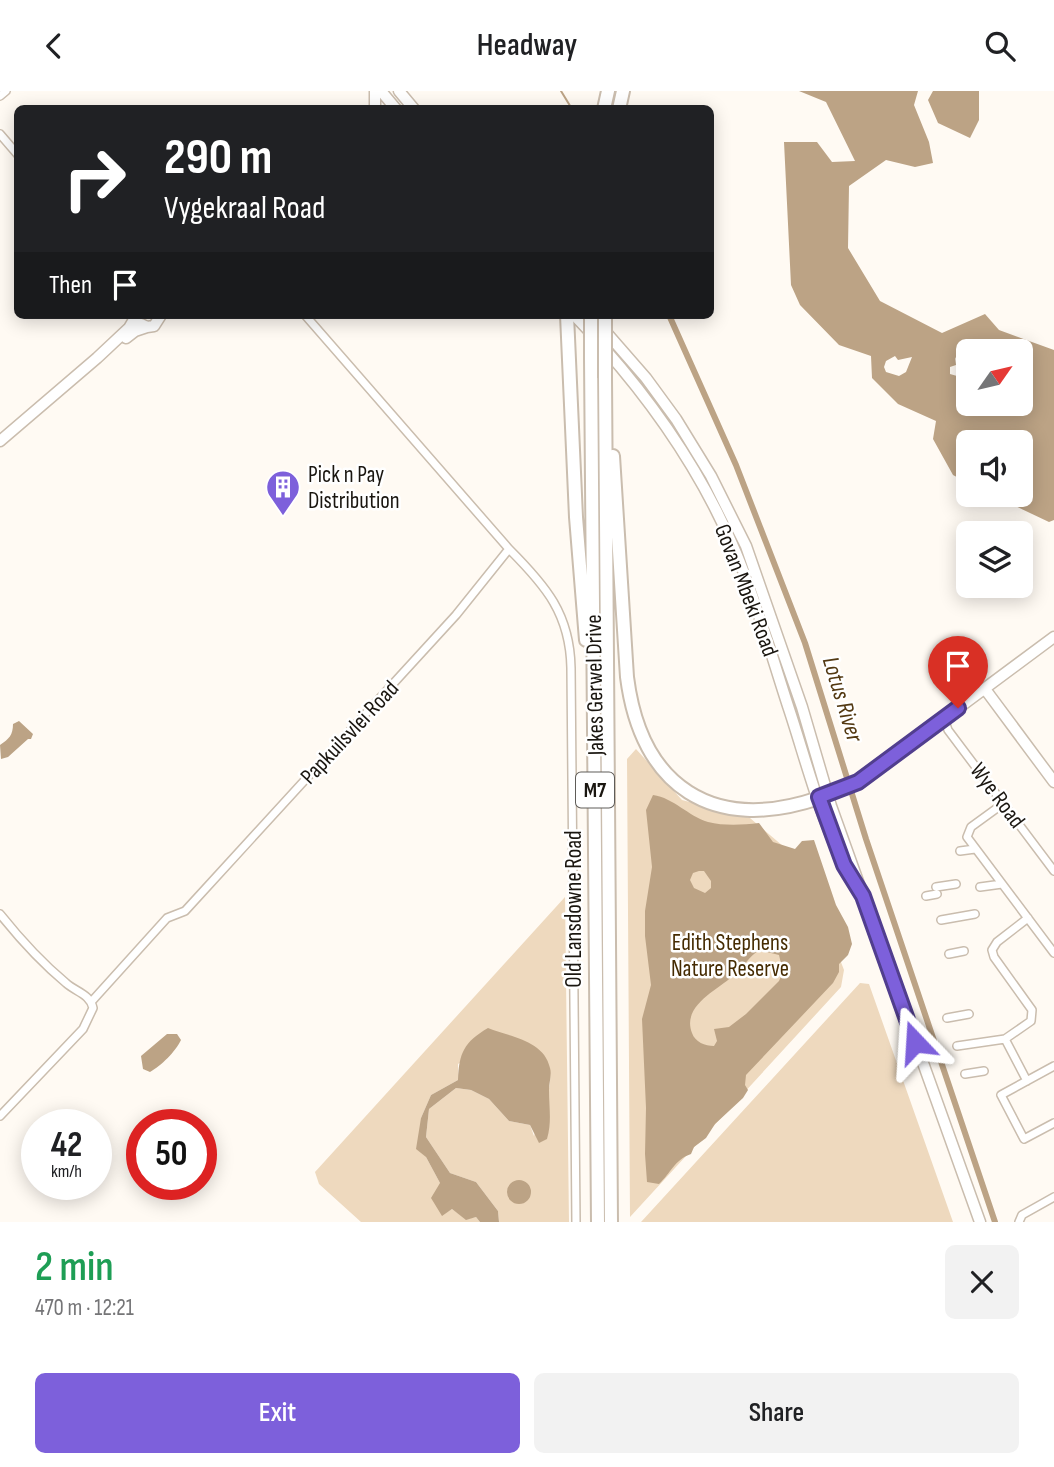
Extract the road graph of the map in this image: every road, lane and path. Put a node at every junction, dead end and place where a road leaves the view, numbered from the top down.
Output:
1 (6, 91) edge
2 (0, 96) edge
3 (0, 134) edge
4 (14, 150) edge
5 (134, 319) edge
6 (138, 319) edge
7 (160, 319) edge
8 (308, 319) edge
9 (567, 319) edge
10 (578, 319) edge
11 (591, 319) edge
12 (594, 319) edge
13 (605, 319) edge
14 (147, 327) junction
15 (97, 358) junction
16 (605, 382) junction
17 (0, 441) edge
18 (509, 549) junction
19 (1054, 637) edge
20 (985, 689) junction
21 (944, 718) junction
22 (594, 745) junction
23 (1054, 782) edge
24 (823, 796) junction
25 (1004, 803) junction
26 (975, 849) junction
27 (960, 851) dead end
28 (1054, 871) edge
29 (956, 884) dead end
30 (1002, 884) junction
31 (980, 887) dead end
32 (926, 896) dead end
33 (0, 914) edge
34 (975, 914) dead end
35 (1028, 918) junction
36 (941, 920) dead end
37 (964, 951) dead end
38 (1054, 953) edge
39 (948, 954) dead end
40 (92, 1001) junction
41 (969, 1014) dead end
42 (947, 1018) dead end
43 (1006, 1039) junction
44 (957, 1047) dead end
45 (1054, 1066) edge
46 (984, 1071) dead end
47 (965, 1074) dead end
48 (1027, 1081) junction
49 (0, 1116) edge
50 (1054, 1123) edge
51 (1054, 1197) edge
52 (576, 1222) edge
53 (598, 1222) edge
54 (611, 1222) edge
55 (981, 1222) edge
56 (1019, 1222) edge

1 - 2 street
3 - 4 street
5 - 15 main road
6 - 14 main road
7 - 14 main road
8 - 18 street, Old Lansdowne Road
9 - 22 highway
10 - 24 main road, Govan Mbeki Road
11 - 22 highway, Jakes Gerwel Drive / M7, bridge
12 - 24 main road, Govan Mbeki Road
13 - 16 highway, Jakes Gerwel Drive / M7, bridge
14 - 15 main road
15 - 17 main road
16 - 24 highway
16 - 54 highway, Jakes Gerwel Drive / M7
18 - 40 street, Papkuilsvlei Road
18 - 52 street, Old Lansdowne Road
19 - 20 main road
20 - 21 main road
20 - 23 main road
21 - 24 main road
21 - 25 street, Wye Road
22 - 53 highway, Jakes Gerwel Drive / M7
24 - 55 main road, Govan Mbeki Road
25 - 26 street
25 - 28 street, Wye Road
26 - 27 street
26 - 30 street
29 - 32 street
30 - 31 street
30 - 35 street
33 - 40 street
34 - 36 street
35 - 38 street
35 - 43 street
37 - 39 street
40 - 49 street
41 - 42 street
43 - 44 street
43 - 48 street
45 - 48 street
46 - 47 street
48 - 50 street
51 - 56 street

